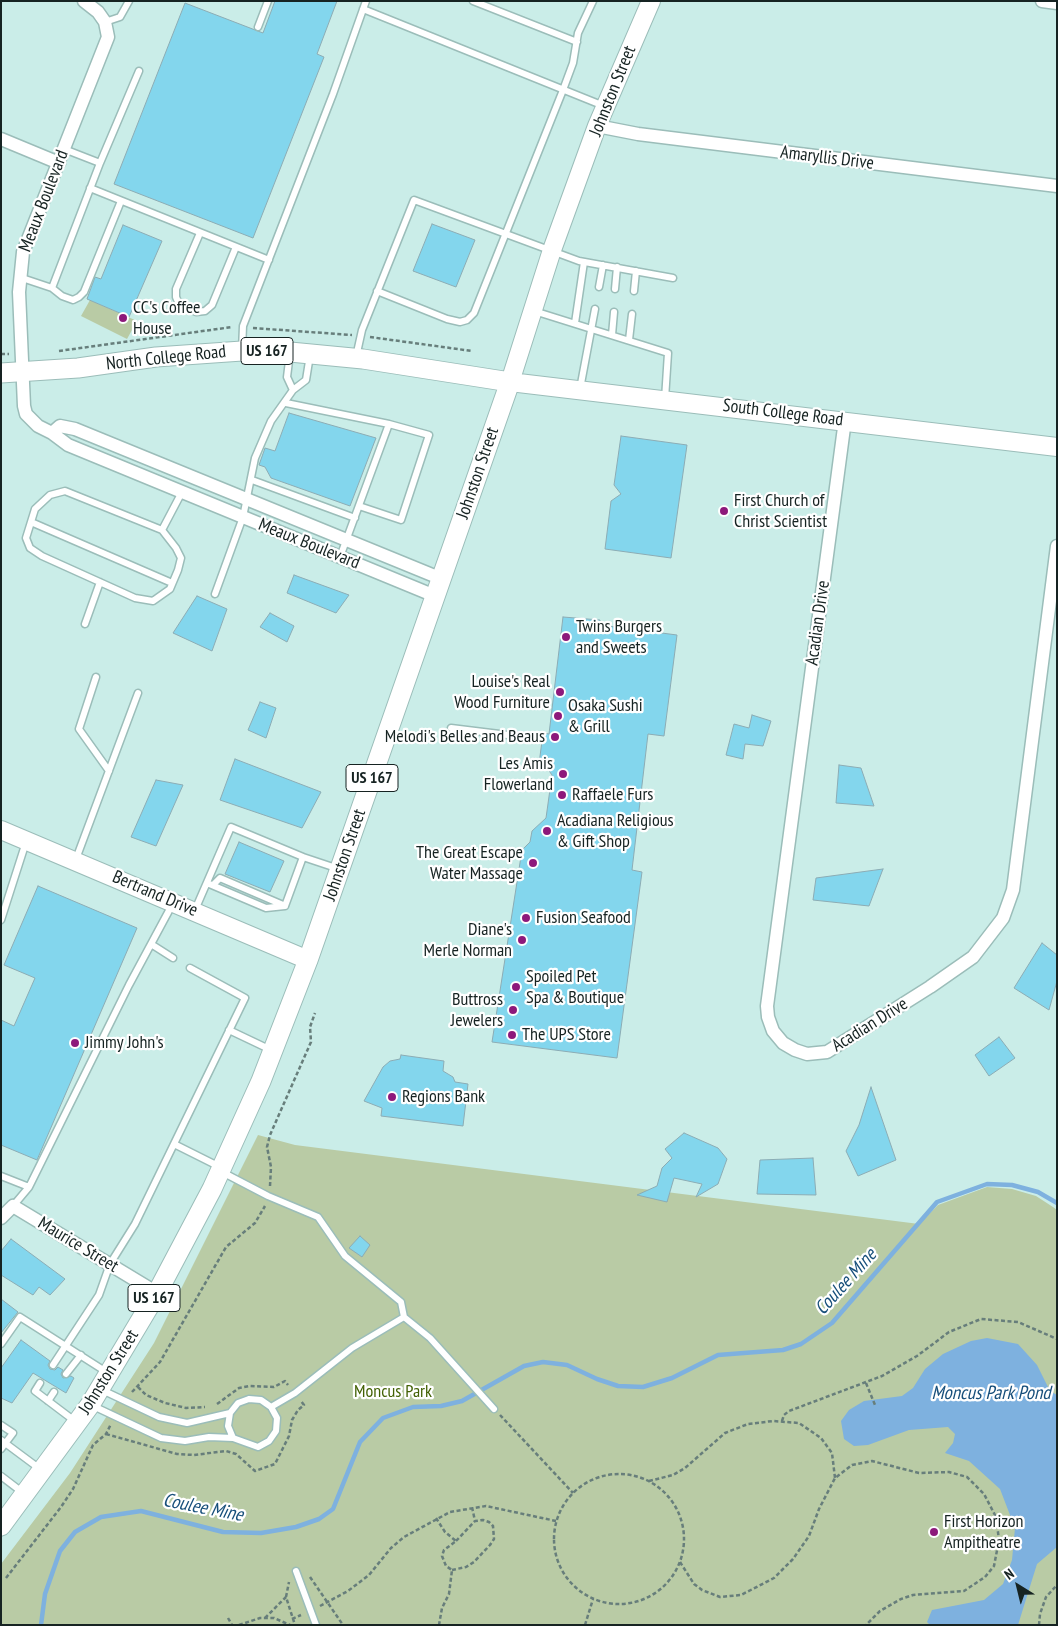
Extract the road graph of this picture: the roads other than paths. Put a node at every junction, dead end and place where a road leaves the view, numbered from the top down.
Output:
1 (84, 1) edge
2 (129, 1) edge
3 (268, 1) edge
4 (366, 1) edge
5 (472, 1) edge
6 (593, 1) edge
7 (651, 1) edge
8 (1042, 1) edge
9 (1057, 3) edge
10 (363, 9) junction
11 (105, 22) junction
12 (258, 27) dead end
13 (576, 42) junction
14 (138, 72) dead end
15 (564, 90) junction
16 (605, 106) junction
17 (597, 126) junction
18 (1, 139) edge
19 (64, 149) junction
20 (58, 163) junction
21 (100, 163) junction
22 (1057, 186) edge
23 (90, 188) junction
24 (121, 200) junction
25 (506, 232) junction
26 (200, 233) junction
27 (236, 247) junction
28 (552, 250) junction
29 (269, 260) junction
30 (584, 262) junction
31 (602, 265) junction
32 (617, 267) junction
33 (636, 271) junction
34 (19, 277) junction
35 (673, 278) dead end
36 (599, 287) dead end
37 (52, 288) junction
38 (616, 288) dead end
39 (377, 291) junction
40 (634, 291) dead end
41 (595, 309) dead end
42 (533, 310) junction
43 (614, 312) dead end
44 (632, 314) dead end
45 (574, 323) junction
46 (592, 329) junction
47 (612, 335) junction
48 (629, 340) junction
49 (242, 351) junction
50 (290, 352) junction
51 (310, 354) junction
52 (355, 358) junction
53 (1, 373) edge
54 (22, 373) junction
55 (510, 382) junction
56 (293, 390) junction
57 (580, 390) junction
58 (664, 400) junction
59 (286, 402) junction
60 (845, 420) junction
61 (388, 424) junction
62 (52, 433) junction
63 (1057, 447) edge
64 (189, 475) junction
65 (252, 480) junction
66 (182, 492) junction
67 (247, 499) junction
68 (360, 506) junction
69 (243, 517) junction
70 (355, 518) junction
71 (31, 522) junction
72 (162, 530) junction
73 (347, 540) junction
74 (1057, 546) edge
75 (340, 557) junction
76 (100, 582) junction
77 (172, 583) junction
78 (438, 588) junction
79 (214, 594) dead end
80 (85, 624) dead end
81 (96, 677) dead end
82 (138, 693) dead end
83 (450, 728) dead end
84 (532, 738) dead end
85 (109, 772) junction
86 (1, 830) edge
87 (26, 841) junction
88 (303, 857) junction
89 (76, 860) junction
90 (340, 870) junction
91 (210, 884) junction
92 (174, 902) junction
93 (194, 911) junction
94 (1, 920) edge
95 (152, 944) junction
96 (174, 958) dead end
97 (308, 960) junction
98 (190, 968) dead end
99 (230, 1030) junction
100 (274, 1051) junction
101 (174, 1144) junction
102 (221, 1169) junction
103 (1, 1176) edge
104 (29, 1187) junction
105 (13, 1206) junction
106 (1, 1218) edge
107 (110, 1264) junction
108 (158, 1293) junction
109 (404, 1317) junction
110 (1, 1344) edge
111 (64, 1345) junction
112 (81, 1355) junction
113 (53, 1365) dead end
114 (66, 1374) dead end
115 (105, 1381) junction
116 (40, 1383) dead end
117 (54, 1392) dead end
118 (48, 1401) junction
119 (90, 1405) junction
120 (271, 1407) junction
121 (494, 1409) road end
122 (230, 1413) junction
123 (78, 1423) junction
124 (1, 1425) edge
125 (233, 1438) junction
126 (4, 1441) edge
127 (1, 1449) edge
128 (43, 1471) junction
129 (1, 1476) edge
130 (26, 1495) junction
131 (1, 1525) edge
132 (296, 1571) dead end
133 (316, 1625) edge

1 - 11 street
2 - 11 lane
3 - 12 lane
4 - 10 lane
5 - 13 lane
6 - 13 lane
7 - 16 main road, Johnston Street
8 - 9 street
10 - 15 lane
10 - 29 lane
11 - 19 street, Meaux Boulevard
13 - 15 lane
14 - 21 lane
15 - 16 lane
15 - 25 lane
16 - 17 main road, Johnston Street
17 - 22 street, Amaryllis Drive
17 - 28 main road, Johnston Street
18 - 20 street
19 - 20 street, Meaux Boulevard
19 - 21 lane
20 - 34 street, Meaux Boulevard
21 - 23 lane
23 - 24 lane
23 - 37 lane
24 - 26 lane
24 - 37 lane
25 - 28 lane
25 - 39 lane
25 - 39 lane
26 - 27 lane
26 - 27 lane
27 - 29 lane
28 - 30 lane
28 - 42 main road, Johnston Street
29 - 49 lane
30 - 31 lane
30 - 45 lane
31 - 32 lane
31 - 36 lane
32 - 33 lane
32 - 38 lane
33 - 35 lane
33 - 40 lane
34 - 37 lane
34 - 54 street, Meaux Boulevard
39 - 52 lane
41 - 46 lane
42 - 45 lane
42 - 55 main road, Johnston Street
43 - 47 lane
44 - 48 lane
45 - 46 lane
46 - 47 lane
46 - 57 lane
47 - 48 lane
48 - 58 lane
49 - 50 main road, North College Road / US 167
49 - 54 main road, North College Road / US 167
50 - 51 main road, North College Road / US 167
50 - 56 lane
51 - 52 main road, North College Road / US 167
51 - 56 lane
52 - 55 main road, North College Road / US 167
53 - 54 main road, North College Road / US 167
54 - 62 street, Meaux Boulevard
55 - 57 main road, South College Road
55 - 78 main road, Johnston Street / US 167
56 - 59 lane
57 - 58 main road, South College Road
58 - 60 main road, South College Road
59 - 61 lane
59 - 65 lane
60 - 63 main road, South College Road
60 - 74 street, Acadian Drive
61 - 68 lane
61 - 68 lane
62 - 64 street, Meaux Boulevard
62 - 66 street, Meaux Boulevard
64 - 66 street
64 - 67 street, Meaux Boulevard
65 - 67 lane
65 - 70 lane
66 - 69 street, Meaux Boulevard
66 - 72 lane
67 - 69 lane
67 - 73 street, Meaux Boulevard
68 - 70 lane
69 - 75 street, Meaux Boulevard
69 - 79 lane
70 - 73 lane
71 - 72 lane
71 - 76 lane
71 - 77 lane
72 - 77 lane
73 - 75 lane
73 - 78 street, Meaux Boulevard
75 - 78 street, Meaux Boulevard
76 - 77 lane
76 - 80 lane
78 - 90 main road, Johnston Street / US 167
81 - 85 lane
82 - 85 lane
83 - 84 lane
85 - 89 lane
86 - 87 main road, Bertrand Drive
87 - 89 main road, Bertrand Drive
87 - 94 lane
88 - 90 lane
88 - 91 lane
88 - 91 lane
89 - 92 main road, Bertrand Drive
90 - 97 main road, Johnston Street / US 167
91 - 93 lane
92 - 93 main road, Bertrand Drive
92 - 95 lane
93 - 97 main road, Bertrand Drive
95 - 96 lane
95 - 104 lane
97 - 100 main road, Johnston Street / US 167
98 - 99 lane
99 - 100 lane
99 - 101 lane
100 - 102 main road, Johnston Street / US 167
101 - 102 lane
101 - 107 lane
102 - 108 main road, Johnston Street / US 167
102 - 109 lane
103 - 104 lane
104 - 105 lane
105 - 106 street
105 - 107 street, Maurice Street
107 - 108 street, Maurice Street
107 - 111 lane
108 - 115 main road, Johnston Street / US 167
109 - 120 lane
109 - 121 lane
110 - 111 lane
111 - 112 lane
111 - 113 lane
112 - 114 lane
112 - 115 lane
115 - 119 main road, Johnston Street / US 167
115 - 122 lane
116 - 118 lane
117 - 118 lane
118 - 123 lane
119 - 123 main road, Johnston Street / US 167
119 - 125 lane
120 - 122 lane
120 - 125 lane
122 - 125 lane
123 - 128 main road, Johnston Street / US 167
124 - 126 lane
126 - 127 lane
126 - 128 lane
128 - 130 main road, Johnston Street / US 167
129 - 130 lane
130 - 131 main road, Johnston Street / US 167
132 - 133 lane

